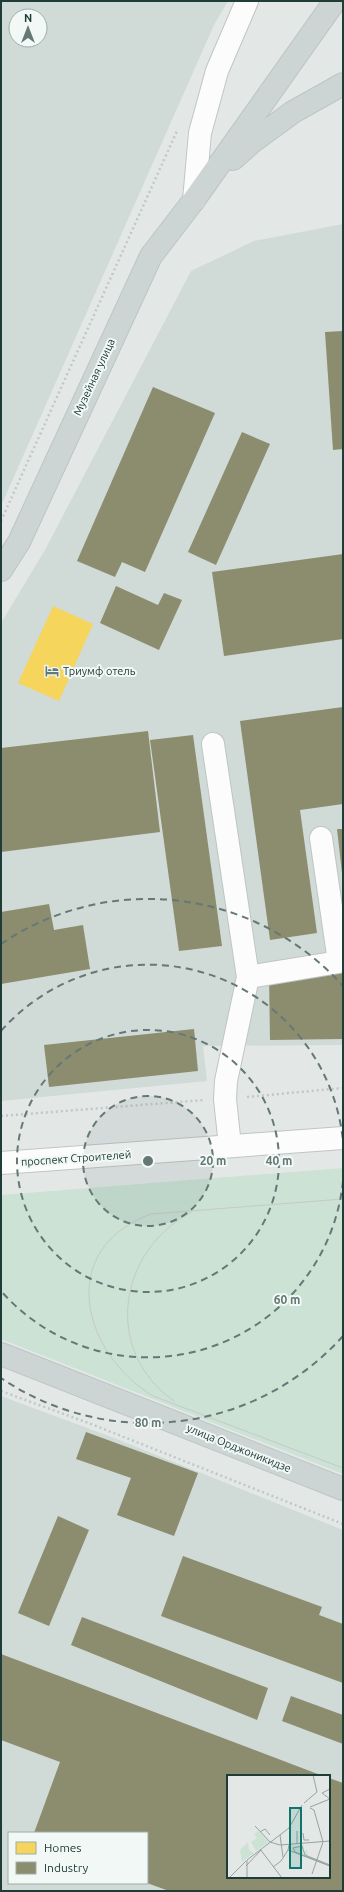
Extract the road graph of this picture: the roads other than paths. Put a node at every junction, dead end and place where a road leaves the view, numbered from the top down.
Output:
1 (247, 1) edge
2 (335, 1) edge
3 (343, 84) edge
4 (197, 195) junction
5 (1, 570) edge
6 (213, 744) dead end
7 (321, 838) dead end
8 (248, 977) junction
9 (343, 1138) edge
10 (230, 1146) junction
11 (1, 1163) edge
12 (1, 1354) edge
13 (343, 1489) edge

1 - 4 street
2 - 4 main road
3 - 4 main road
4 - 5 main road, Музейная улица
6 - 8 street
7 - 8 street
8 - 10 street
9 - 10 street, проспект Строителей
10 - 11 street, проспект Строителей
12 - 13 main road, улица Орджоникидзе

